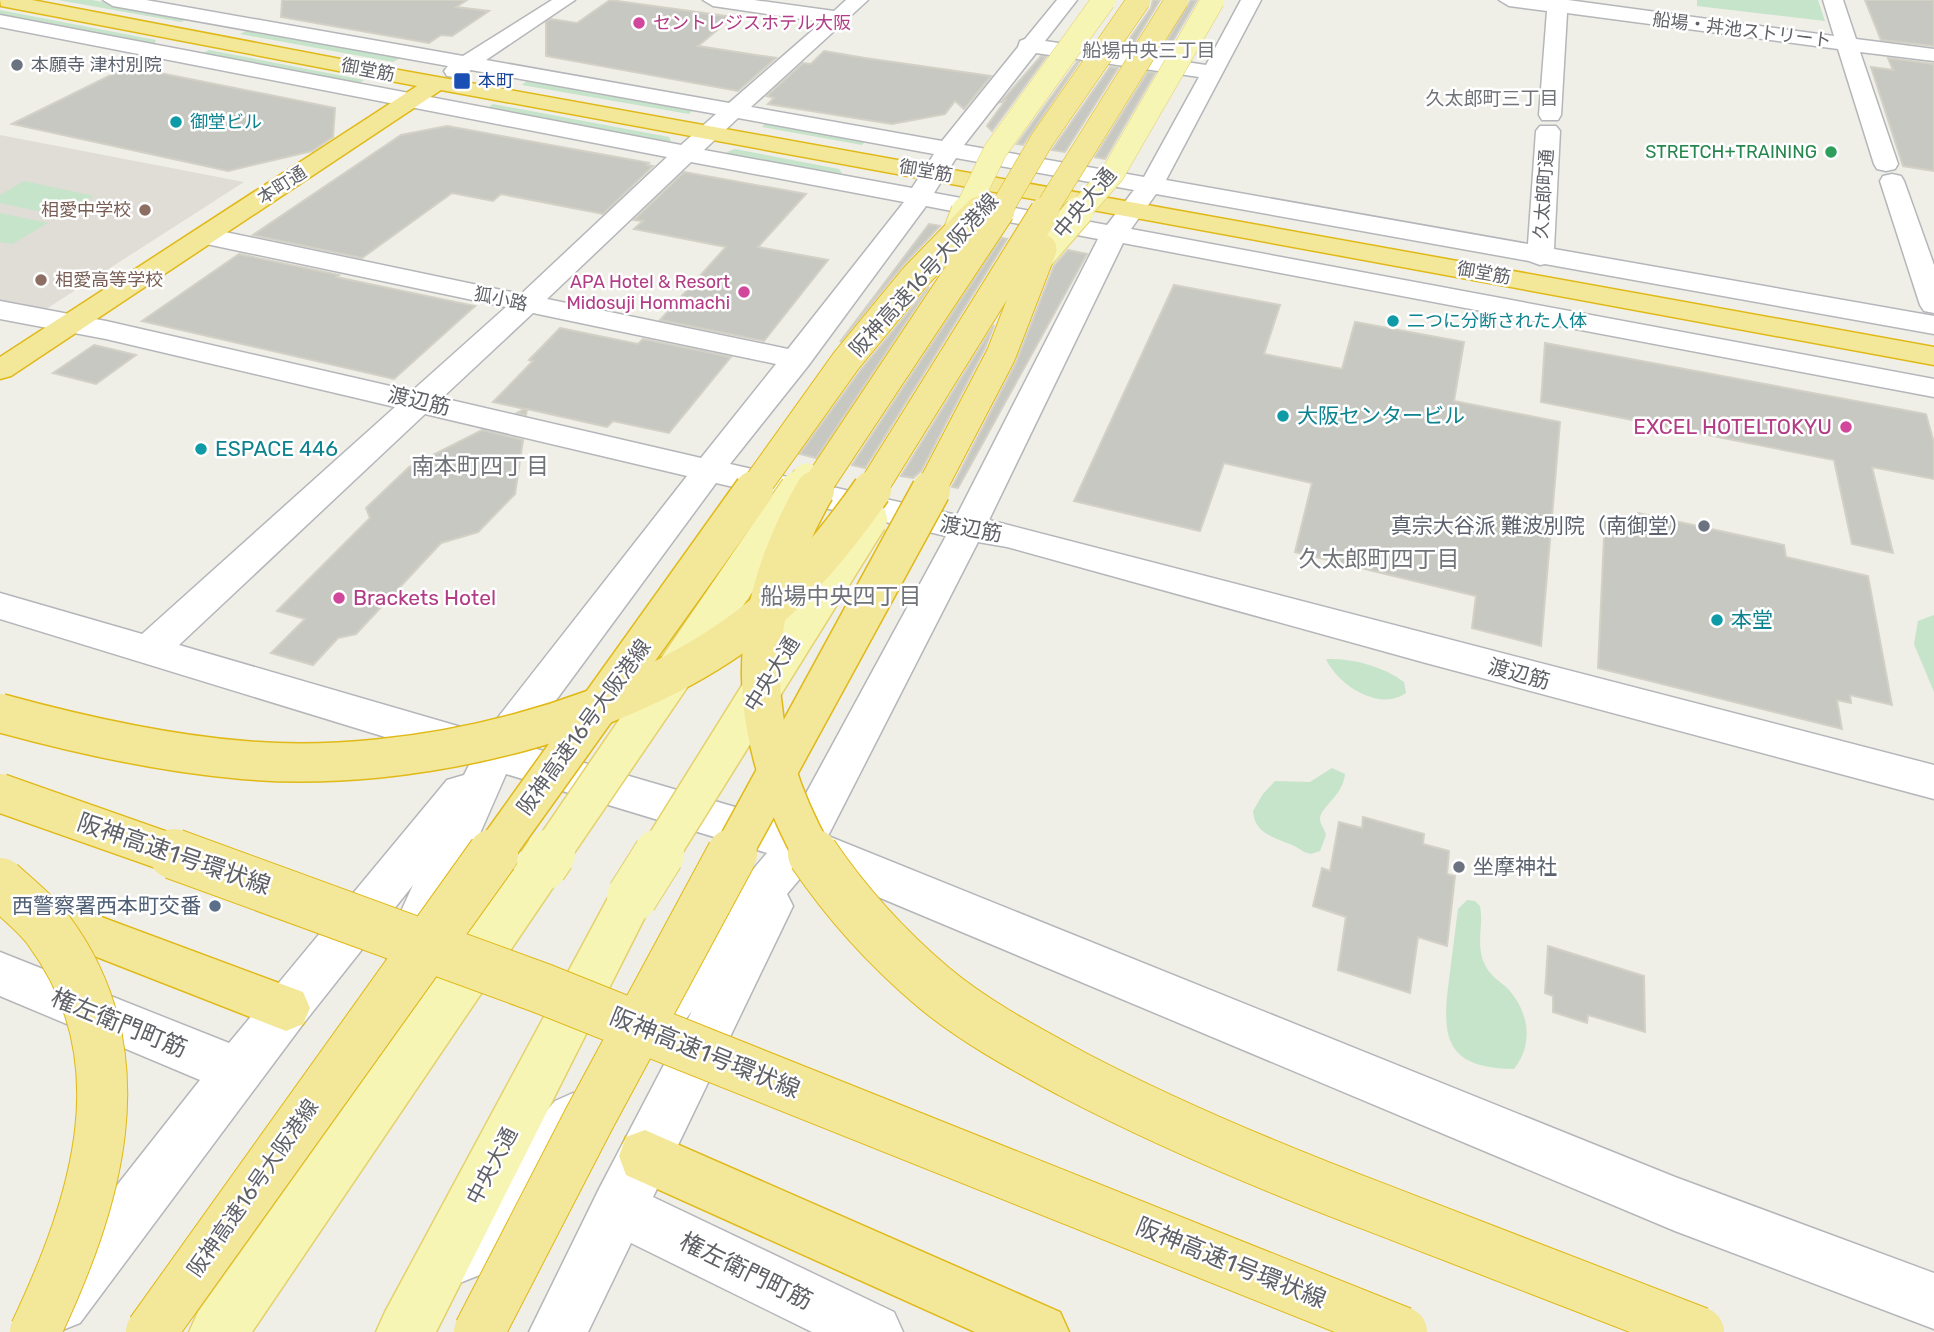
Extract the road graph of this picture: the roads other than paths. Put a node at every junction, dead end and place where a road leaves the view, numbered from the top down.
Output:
1 (1, 0) edge
2 (113, 0) edge
3 (565, 0) edge
4 (713, 0) edge
5 (858, 0) edge
6 (1066, 0) edge
7 (1104, 0) edge
8 (1139, 0) edge
9 (1177, 0) edge
10 (1213, 0) edge
11 (1251, 0) edge
12 (1509, 0) edge
13 (1833, 0) edge
14 (1558, 3) edge
15 (263, 5) dead end
16 (839, 18) junction
17 (0, 21) edge
18 (230, 22) junction
19 (198, 37) junction
20 (1007, 43) dead end
21 (1847, 44) junction
22 (1030, 46) junction
23 (165, 54) junction
24 (1934, 55) edge
25 (466, 64) junction
26 (1211, 72) junction
27 (1238, 76) dead end
28 (437, 83) junction
29 (409, 102) junction
30 (734, 111) junction
31 (710, 132) junction
32 (1041, 143) junction
33 (949, 150) junction
34 (686, 153) junction
35 (996, 159) junction
36 (1094, 161) junction
37 (928, 185) junction
38 (1151, 187) junction
39 (1035, 191) junction
40 (964, 206) junction
41 (1108, 224) junction
42 (206, 236) junction
43 (1540, 257) junction
44 (526, 304) junction
45 (1934, 305) edge
46 (0, 310) edge
47 (71, 324) junction
48 (1934, 325) edge
49 (1934, 356) edge
50 (797, 360) junction
51 (0, 370) edge
52 (1934, 388) edge
53 (419, 401) junction
54 (708, 471) junction
55 (967, 528) junction
56 (0, 606) edge
57 (150, 649) junction
58 (0, 713) edge
59 (495, 752) junction
60 (1934, 782) edge
61 (0, 793) edge
62 (801, 845) junction
63 (0, 883) edge
64 (0, 899) edge
65 (0, 974) edge
66 (286, 1008) junction
67 (239, 1071) junction
68 (645, 1156) junction
69 (618, 1208) junction
70 (272, 1250) junction
71 (1934, 1301) edge
72 (412, 1319) edge
73 (857, 1328) edge
74 (36, 1332) edge
75 (151, 1332) edge
76 (218, 1332) edge
77 (478, 1332) edge
78 (558, 1332) edge
79 (1040, 1332) edge
80 (1402, 1332) edge
81 (1699, 1332) edge

1 - 19 highway, 御堂筋
2 - 18 street
3 - 25 street, 本町通
4 - 16 street
5 - 16 street
6 - 22 street
7 - 70 main road, bridge
8 - 32 highway, bridge
9 - 36 highway, bridge
10 - 72 main road, 中央大通, bridge
11 - 26 street, 中央大通
12 - 14 street, 船場・丼池ストリート
13 - 21 street
14 - 21 street, 船場・丼池ストリート
14 - 43 street, 久太郎町通
15 - 18 street
16 - 30 street
17 - 23 street
18 - 19 street
18 - 25 street
19 - 23 street
19 - 28 highway, 御堂筋
20 - 22 street
21 - 24 street, 船場・丼池ストリート
21 - 45 street
22 - 26 street
22 - 33 street
23 - 29 street
25 - 28 street, 本町通
25 - 30 street
26 - 27 street
26 - 38 street, 中央大通
28 - 29 highway, 本町通
28 - 31 highway, 御堂筋
29 - 34 street
29 - 42 highway, 本町通
30 - 31 street
30 - 33 street
31 - 34 street
31 - 37 highway, 御堂筋
32 - 75 highway, 阪神高速16号大阪港線, bridge
32 - 81 highway, bridge
33 - 35 street
33 - 37 street
34 - 37 street
34 - 44 street
35 - 36 street
35 - 39 street
36 - 38 street
36 - 39 street
36 - 58 highway, bridge
36 - 77 highway, bridge
37 - 39 highway, 御堂筋
37 - 40 street
37 - 50 street
38 - 41 street, 中央大通
38 - 43 street
39 - 40 street
39 - 41 street
39 - 41 highway, 御堂筋
40 - 41 street
41 - 49 highway, 御堂筋
41 - 52 street
41 - 55 street, 中央大通
42 - 44 street, 狐小路
42 - 47 highway, 本町通
43 - 48 street
44 - 50 street, 狐小路
44 - 53 street
46 - 47 street, 渡辺筋
47 - 51 highway, 本町通
47 - 53 street, 渡辺筋
50 - 54 street
53 - 54 street, 渡辺筋
53 - 57 street
54 - 55 street, 渡辺筋
54 - 59 street
55 - 60 street, 渡辺筋
55 - 62 street, 中央大通
56 - 57 street
57 - 59 street
59 - 62 street
59 - 66 street
59 - 70 street
61 - 80 highway, 阪神高速1号環状線, bridge
62 - 68 street
62 - 71 street
62 - 72 street, 中央大通
63 - 74 highway, bridge
64 - 66 highway
65 - 67 street, 権左衛門町筋
66 - 67 street
67 - 74 street
68 - 69 street
68 - 79 highway
69 - 73 street, 権左衛門町筋
69 - 78 street
70 - 76 main road

